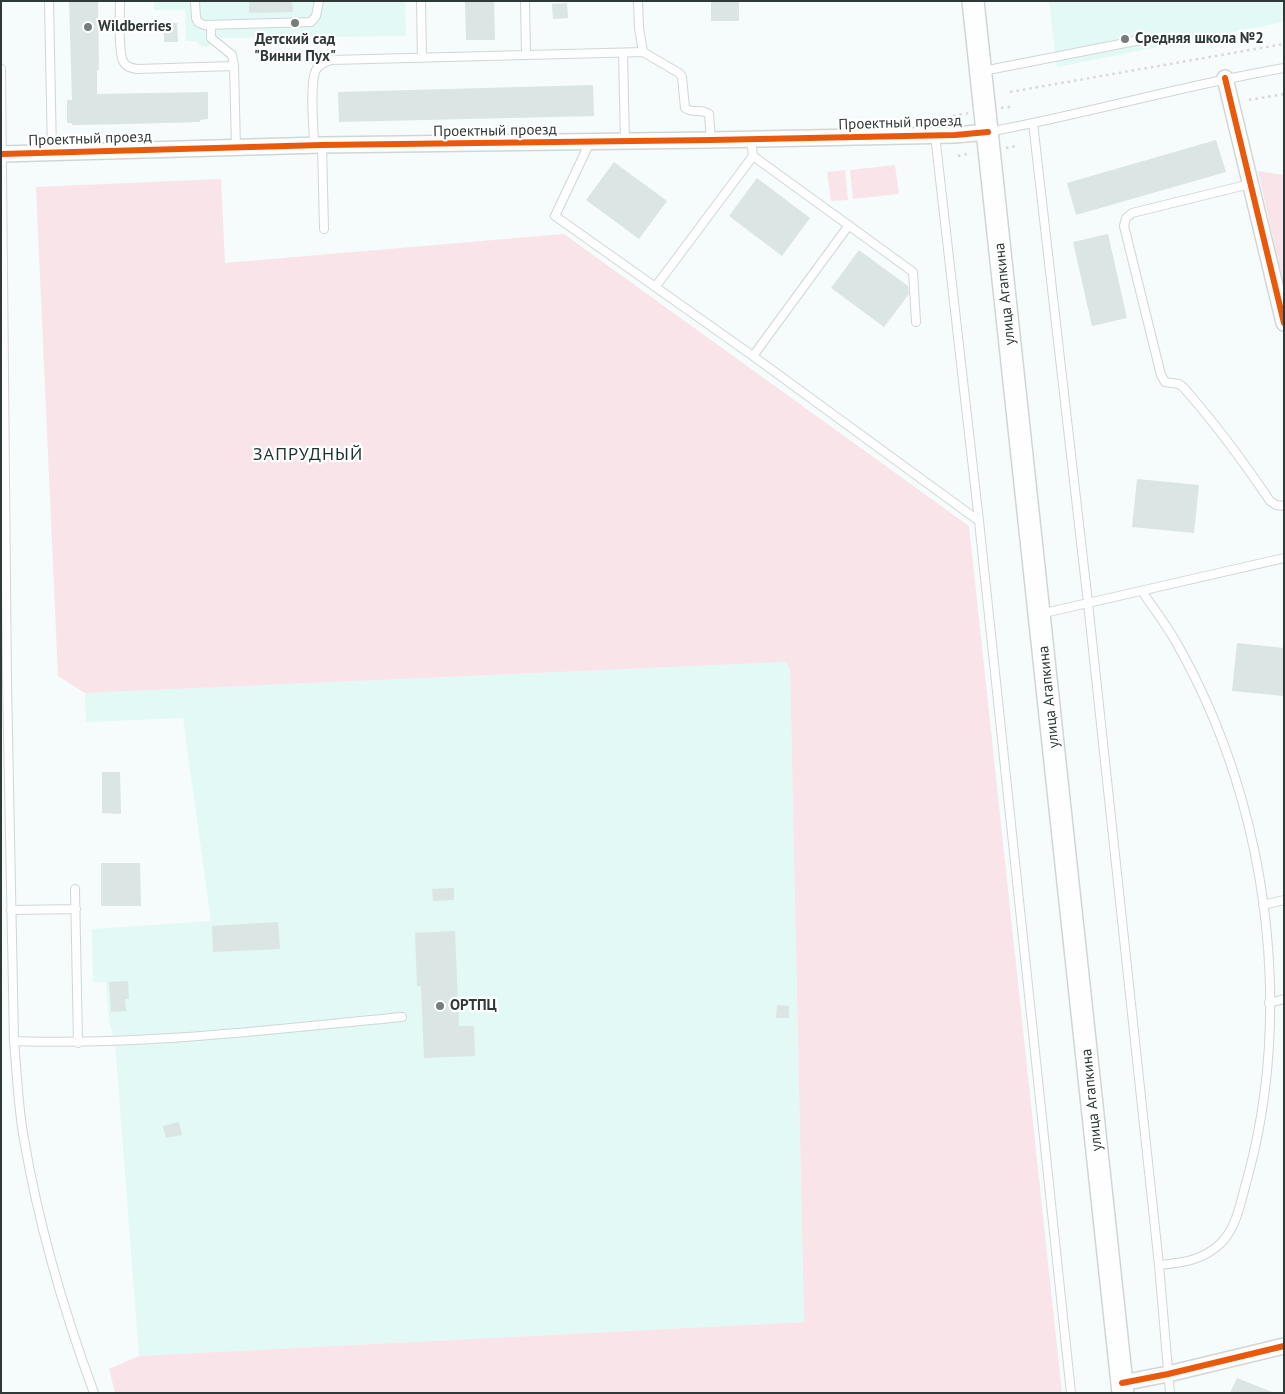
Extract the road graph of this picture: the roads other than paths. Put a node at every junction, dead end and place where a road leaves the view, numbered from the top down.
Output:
1 (49, 1) edge
2 (120, 1) edge
3 (195, 1) edge
4 (318, 1) edge
5 (421, 1) edge
6 (524, 1) edge
7 (638, 1) edge
8 (973, 1) edge
9 (211, 25) junction
10 (1151, 38) dead end
11 (643, 52) junction
12 (624, 53) junction
13 (526, 55) junction
14 (422, 58) junction
15 (234, 66) junction
16 (1284, 68) edge
17 (1, 69) edge
18 (981, 72) junction
19 (1225, 78) junction
20 (1033, 123) junction
21 (988, 132) junction
22 (935, 135) junction
23 (710, 140) junction
24 (751, 140) junction
25 (590, 142) junction
26 (625, 142) junction
27 (318, 145) junction
28 (236, 148) junction
29 (52, 153) junction
30 (2, 154) edge
31 (753, 156) junction
32 (1250, 184) junction
33 (849, 225) junction
34 (324, 228) dead end
35 (656, 286) junction
36 (916, 322) dead end
37 (1284, 323) edge
38 (753, 356) junction
39 (1284, 506) edge
40 (979, 522) junction
41 (1284, 558) edge
42 (1142, 591) junction
43 (1088, 603) junction
44 (1040, 614) junction
45 (76, 889) dead end
46 (1284, 900) edge
47 (1263, 905) junction
48 (76, 909) junction
49 (12, 910) junction
50 (1284, 999) edge
51 (1269, 1002) junction
52 (402, 1017) dead end
53 (14, 1041) junction
54 (78, 1043) junction
55 (1159, 1265) junction
56 (1284, 1346) edge
57 (1168, 1374) junction
58 (1123, 1388) edge
59 (94, 1393) edge
60 (1071, 1393) edge
61 (1170, 1393) edge

1 - 29 lane
2 - 15 lane
3 - 9 lane
4 - 9 lane
5 - 14 lane
6 - 13 lane
7 - 11 lane
8 - 18 main road, улица Агапкина
9 - 15 lane
10 - 18 lane
11 - 12 lane
11 - 23 lane
12 - 13 lane
12 - 26 lane
13 - 14 lane
14 - 27 lane
15 - 28 lane
16 - 19 lane, Проектный проезд
17 - 30 lane
18 - 21 main road, улица Агапкина
19 - 20 lane, Проектный проезд
19 - 32 street
20 - 21 lane, Проектный проезд
20 - 43 lane
21 - 22 street, Проектный проезд
21 - 44 main road, улица Агапкина
22 - 24 street, Проектный проезд
22 - 40 lane
23 - 24 street, Проектный проезд
23 - 26 street, Проектный проезд
24 - 31 lane
25 - 26 street, Проектный проезд
25 - 27 street, Проектный проезд
25 - 35 lane
27 - 28 street, Проектный проезд
27 - 34 lane
28 - 29 street, Проектный проезд
29 - 30 street, Проектный проезд
30 - 49 lane
31 - 33 lane
31 - 35 lane
32 - 37 street
32 - 39 lane
33 - 36 lane
33 - 38 lane
35 - 38 lane
38 - 40 lane
40 - 60 lane
41 - 42 lane
42 - 43 lane
42 - 47 lane
43 - 44 lane
43 - 55 lane
44 - 58 main road, улица Агапкина
45 - 48 lane
46 - 47 lane
47 - 51 lane
48 - 49 lane
48 - 54 lane
49 - 53 lane
50 - 51 lane
51 - 55 lane
52 - 54 lane
53 - 54 lane
53 - 59 lane
55 - 57 lane
56 - 57 street
57 - 58 street
57 - 61 lane

